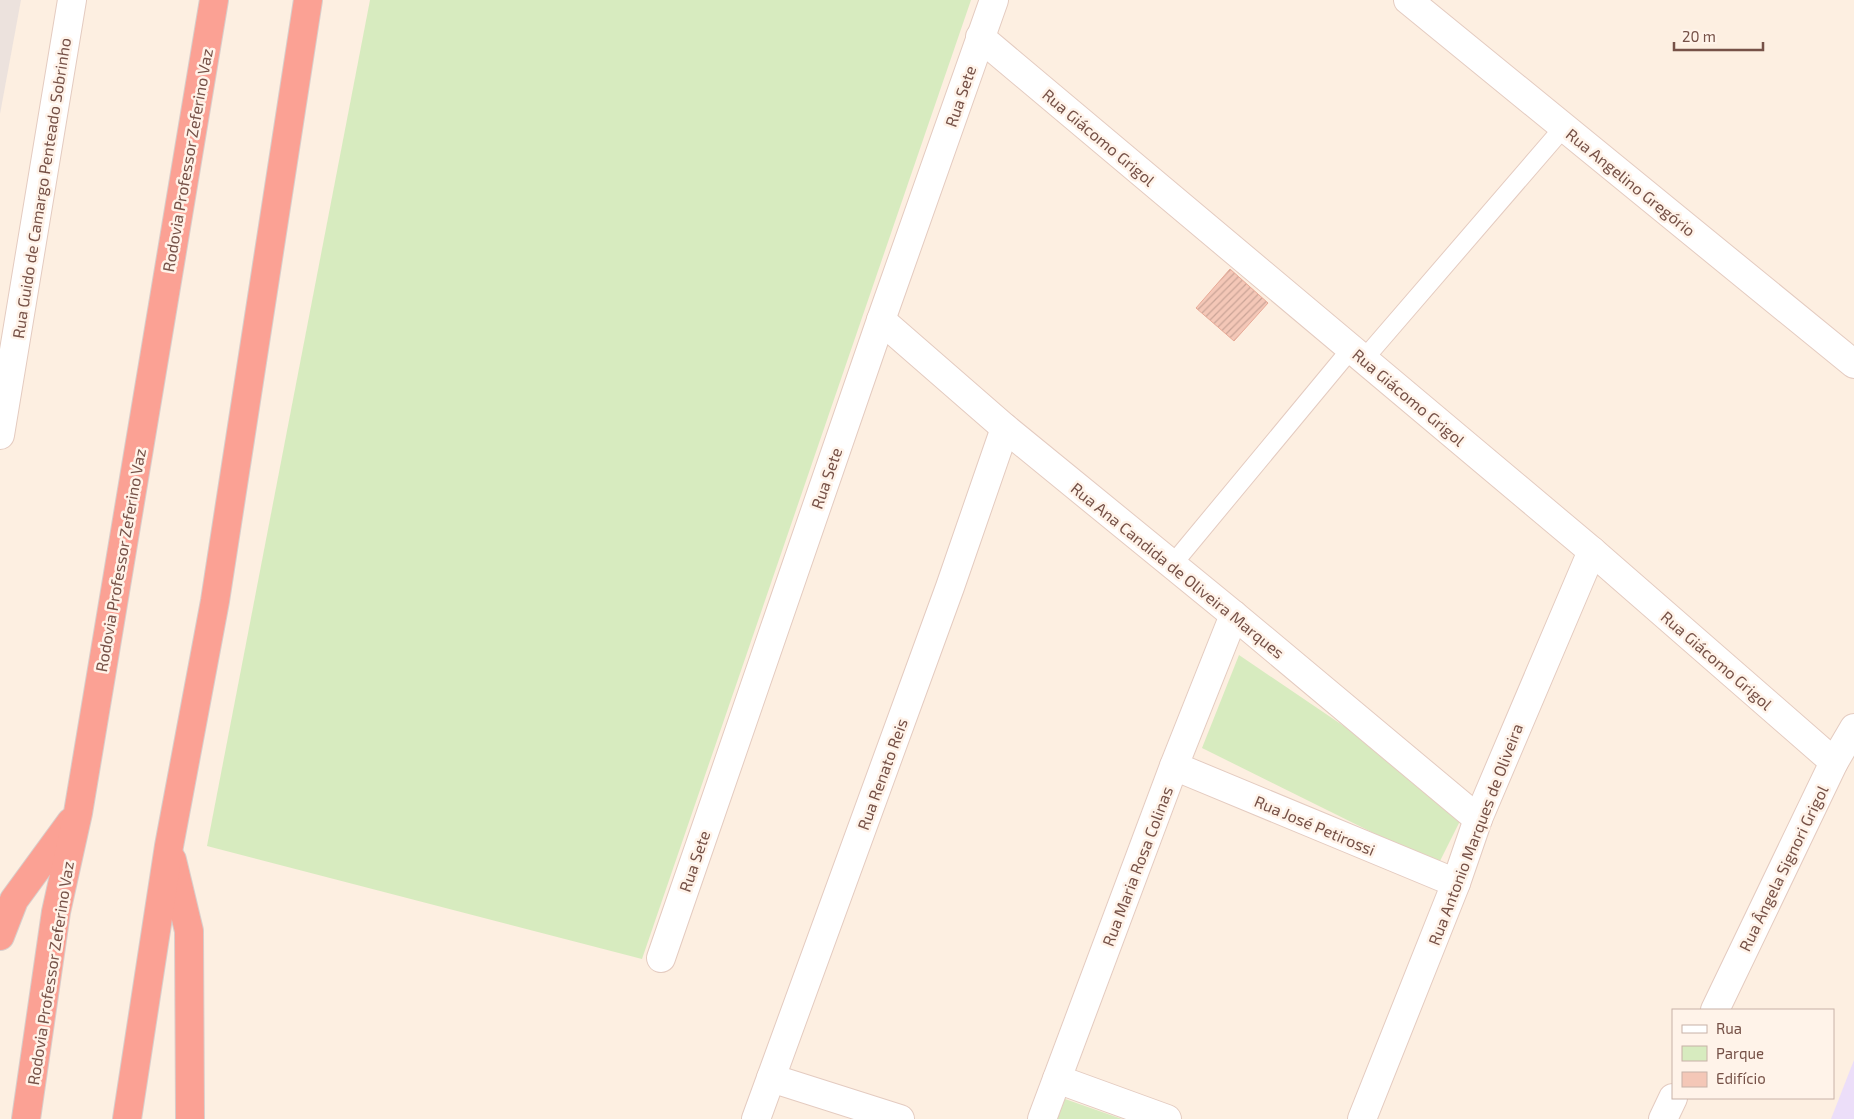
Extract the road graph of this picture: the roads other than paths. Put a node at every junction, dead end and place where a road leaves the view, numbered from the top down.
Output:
1 (72, 0) edge
2 (214, 0) edge
3 (308, 0) edge
4 (994, 0) edge
5 (1408, 0) edge
6 (980, 37) junction
7 (1564, 127) junction
8 (881, 320) junction
9 (1358, 354) junction
10 (1854, 364) edge
11 (1005, 428) junction
12 (0, 435) edge
13 (1592, 550) junction
14 (1172, 565) junction
15 (1234, 615) junction
16 (1854, 728) edge
17 (1834, 762) junction
18 (1174, 766) junction
19 (78, 813) junction
20 (1478, 819) junction
21 (169, 846) junction
22 (1456, 883) junction
23 (0, 936) edge
24 (661, 958) dead end
25 (1715, 1009) edge
26 (770, 1078) junction
27 (1057, 1080) junction
28 (1673, 1099) edge
29 (26, 1119) edge
30 (127, 1119) edge
31 (190, 1119) edge
32 (756, 1119) edge
33 (900, 1119) edge
34 (1042, 1119) edge
35 (1167, 1119) edge
36 (1362, 1119) edge
37 (1663, 1119) edge

1 - 12 street, Rua Guido de Camargo Penteado Sobrinho
2 - 19 highway, Rodovia Professor Zeferino Vaz
3 - 21 highway
4 - 6 street, Rua Sete
5 - 7 street, Rua Angelino Gregório
6 - 8 street, Rua Sete
6 - 9 street, Rua Giácomo Grigol
7 - 9 lane
7 - 10 street, Rua Angelino Gregório
8 - 11 street, Rua Ana Candida de Oliveira Marques
8 - 24 street, Rua Sete
9 - 13 street, Rua Giácomo Grigol
9 - 14 lane
11 - 14 street, Rua Ana Candida de Oliveira Marques
11 - 26 street, Rua Renato Reis
13 - 17 street, Rua Giácomo Grigol
13 - 20 street, Rua Antonio Marques de Oliveira
14 - 15 street, Rua Ana Candida de Oliveira Marques
15 - 18 street, Rua Maria Rosa Colinas
15 - 20 street, Rua Ana Candida de Oliveira Marques
16 - 17 street, Rua Ângela Signori Grigol
17 - 25 street, Rua Ângela Signori Grigol
18 - 22 street, Rua José Petirossi
18 - 27 street, Rua Maria Rosa Colinas
19 - 23 highway
19 - 29 highway, Rodovia Professor Zeferino Vaz
20 - 22 street, Rua Antonio Marques de Oliveira
21 - 30 highway
21 - 31 highway
22 - 36 street, Rua Antonio Marques de Oliveira
26 - 32 street, Rua Renato Reis
26 - 33 street
27 - 34 street, Rua Maria Rosa Colinas
27 - 35 street
28 - 37 street

